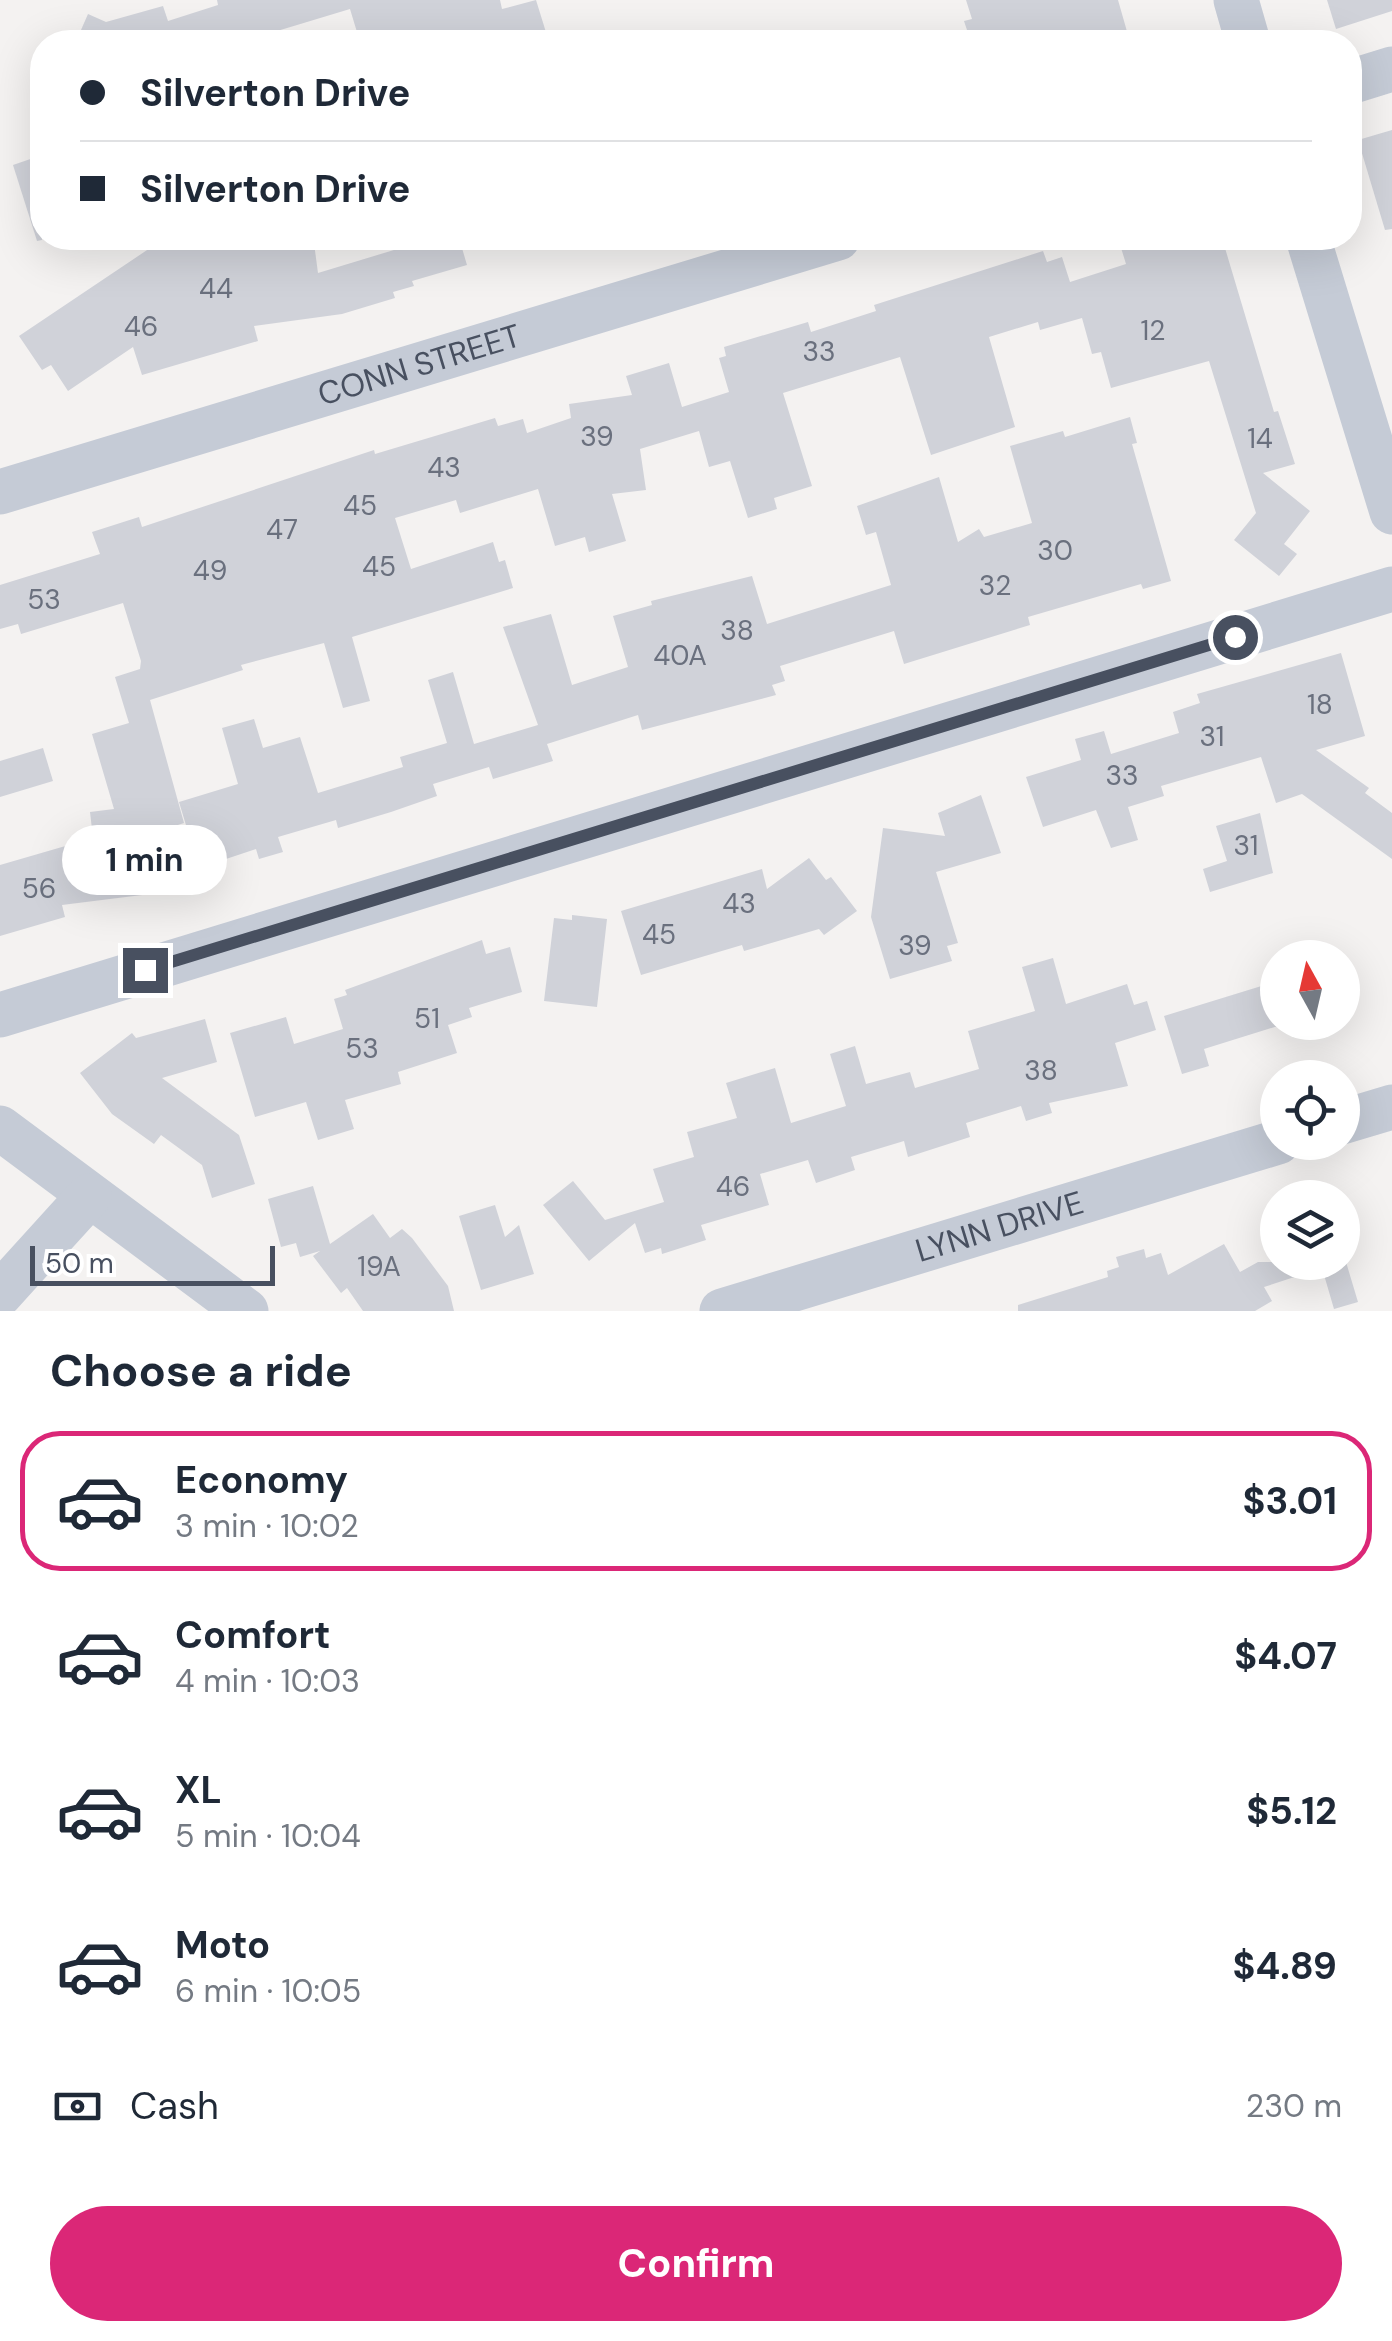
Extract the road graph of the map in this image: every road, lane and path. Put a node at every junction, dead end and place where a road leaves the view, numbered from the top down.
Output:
1 (1236, 0) edge
2 (1245, 30) edge
3 (1392, 69) edge
4 (1362, 78) edge
5 (798, 250) edge
6 (1312, 250) edge
7 (0, 492) edge
8 (1392, 512) edge
9 (1392, 589) edge
10 (0, 1015) edge
11 (1392, 1107) edge
12 (1360, 1117) edge
13 (0, 1128) edge
14 (1260, 1147) edge
15 (89, 1196) junction
16 (0, 1294) edge
17 (246, 1311) edge
18 (722, 1311) edge

1 - 2 street
3 - 4 street
5 - 7 street, CONN STREET
6 - 8 street
9 - 10 street
11 - 12 street
13 - 15 street
14 - 18 street, LYNN DRIVE
15 - 16 street
15 - 17 street

